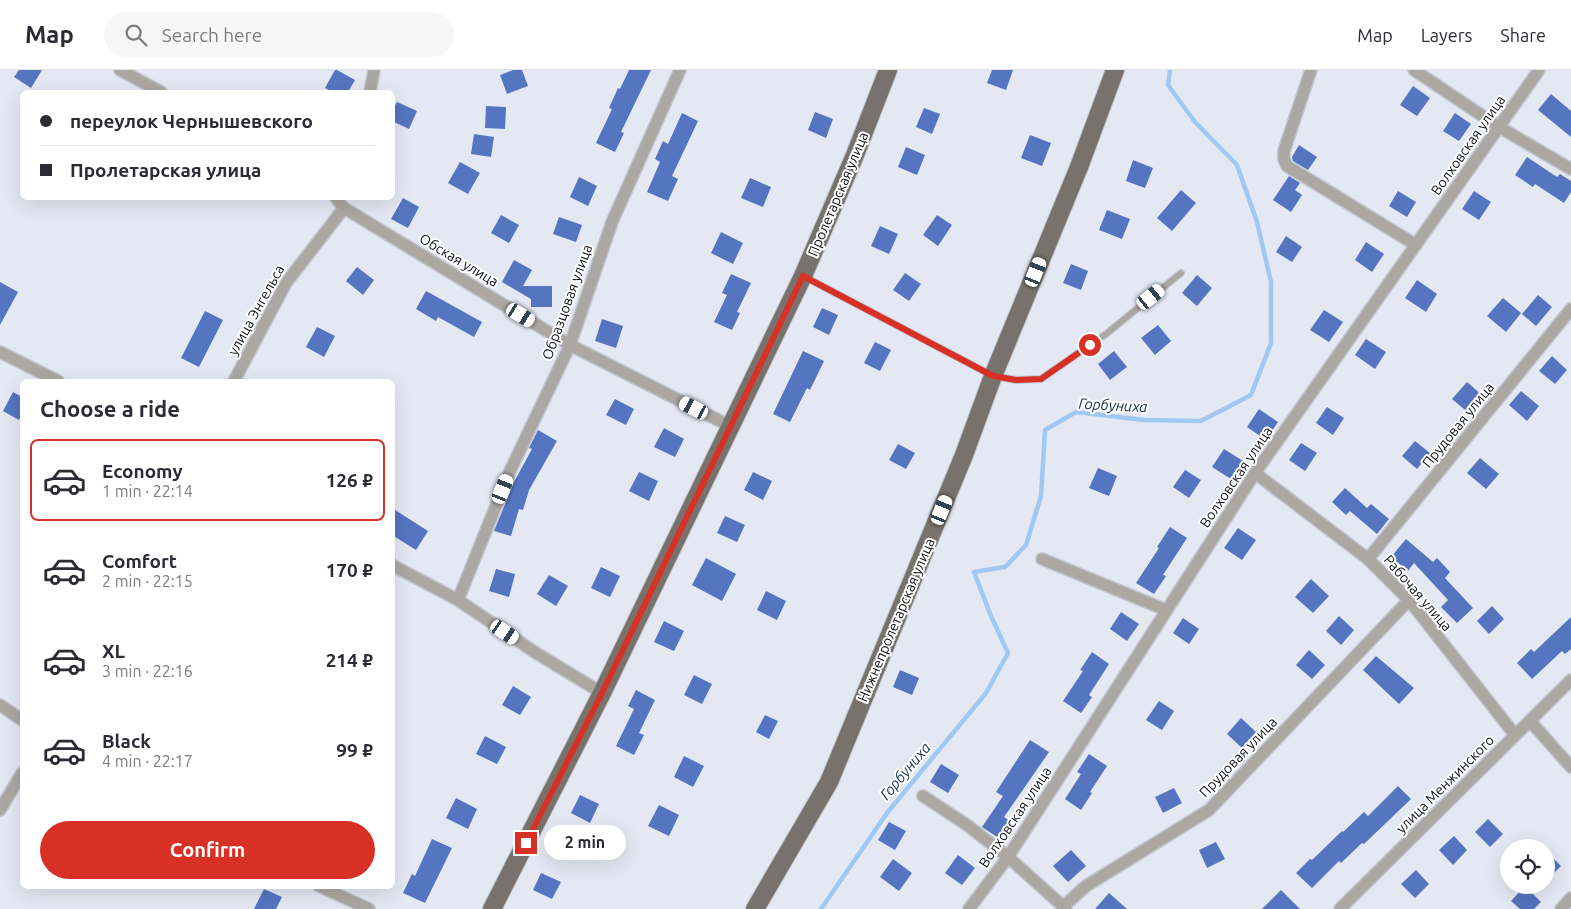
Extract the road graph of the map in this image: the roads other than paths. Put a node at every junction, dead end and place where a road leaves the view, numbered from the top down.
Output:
1 (120, 70) edge
2 (374, 70) edge
3 (680, 70) edge
4 (888, 70) edge
5 (1115, 70) edge
6 (1312, 70) edge
7 (1414, 70) edge
8 (1539, 70) edge
9 (157, 90) edge
10 (370, 90) edge
11 (1499, 127) junction
12 (1571, 169) edge
13 (338, 200) edge
14 (344, 208) junction
15 (1416, 244) junction
16 (1180, 273) dead end
17 (803, 276) junction
18 (1571, 309) edge
19 (570, 344) junction
20 (0, 352) edge
21 (993, 376) junction
22 (54, 379) edge
23 (235, 379) edge
24 (730, 426) junction
25 (1255, 473) junction
26 (1042, 559) dead end
27 (1368, 559) junction
28 (395, 567) edge
29 (458, 600) junction
30 (1409, 600) junction
31 (1166, 610) junction
32 (1571, 680) edge
33 (602, 693) junction
34 (0, 705) edge
35 (20, 719) edge
36 (1530, 721) junction
37 (1515, 735) junction
38 (1571, 767) edge
39 (20, 776) edge
40 (923, 796) dead end
41 (0, 810) edge
42 (1008, 857) junction
43 (326, 889) edge
44 (1571, 898) edge
45 (1065, 908) edge
46 (369, 909) edge
47 (492, 909) edge
48 (755, 909) edge
49 (970, 909) edge
50 (1340, 909) edge
51 (1561, 909) edge

1 - 9 street
2 - 10 street
3 - 19 street, Образцовая улица
4 - 17 main road, Пролетарская улица
5 - 21 main road, Нижнепролетарская улица
6 - 15 street
7 - 11 street
8 - 11 street, Волховская улица
11 - 12 street
11 - 15 street, Волховская улица
13 - 14 street, Обская улица
14 - 19 street, Обская улица
14 - 23 street, улица Энгельса
15 - 25 street, Волховская улица
16 - 21 lane
17 - 21 lane
17 - 24 main road, Пролетарская улица
18 - 27 street, Прудовая улица
19 - 24 street, Обская улица
19 - 29 street, Образцовая улица
20 - 22 street
21 - 48 main road, Нижнепролетарская улица
24 - 33 main road, Пролетарская улица
25 - 27 street, Рабочая улица
25 - 31 street, Волховская улица
26 - 31 street
27 - 30 street, Рабочая улица
28 - 29 street
29 - 33 street
30 - 37 street, Рабочая улица
30 - 45 street, Прудовая улица
31 - 42 street, Волховская улица
32 - 36 street, улица Менжинского
33 - 47 main road, Пролетарская улица
34 - 35 street
36 - 37 street, улица Менжинского
36 - 38 street
37 - 50 street, улица Менжинского
39 - 41 street
40 - 42 street
42 - 45 street
42 - 49 street, Волховская улица
43 - 46 street
44 - 51 street

